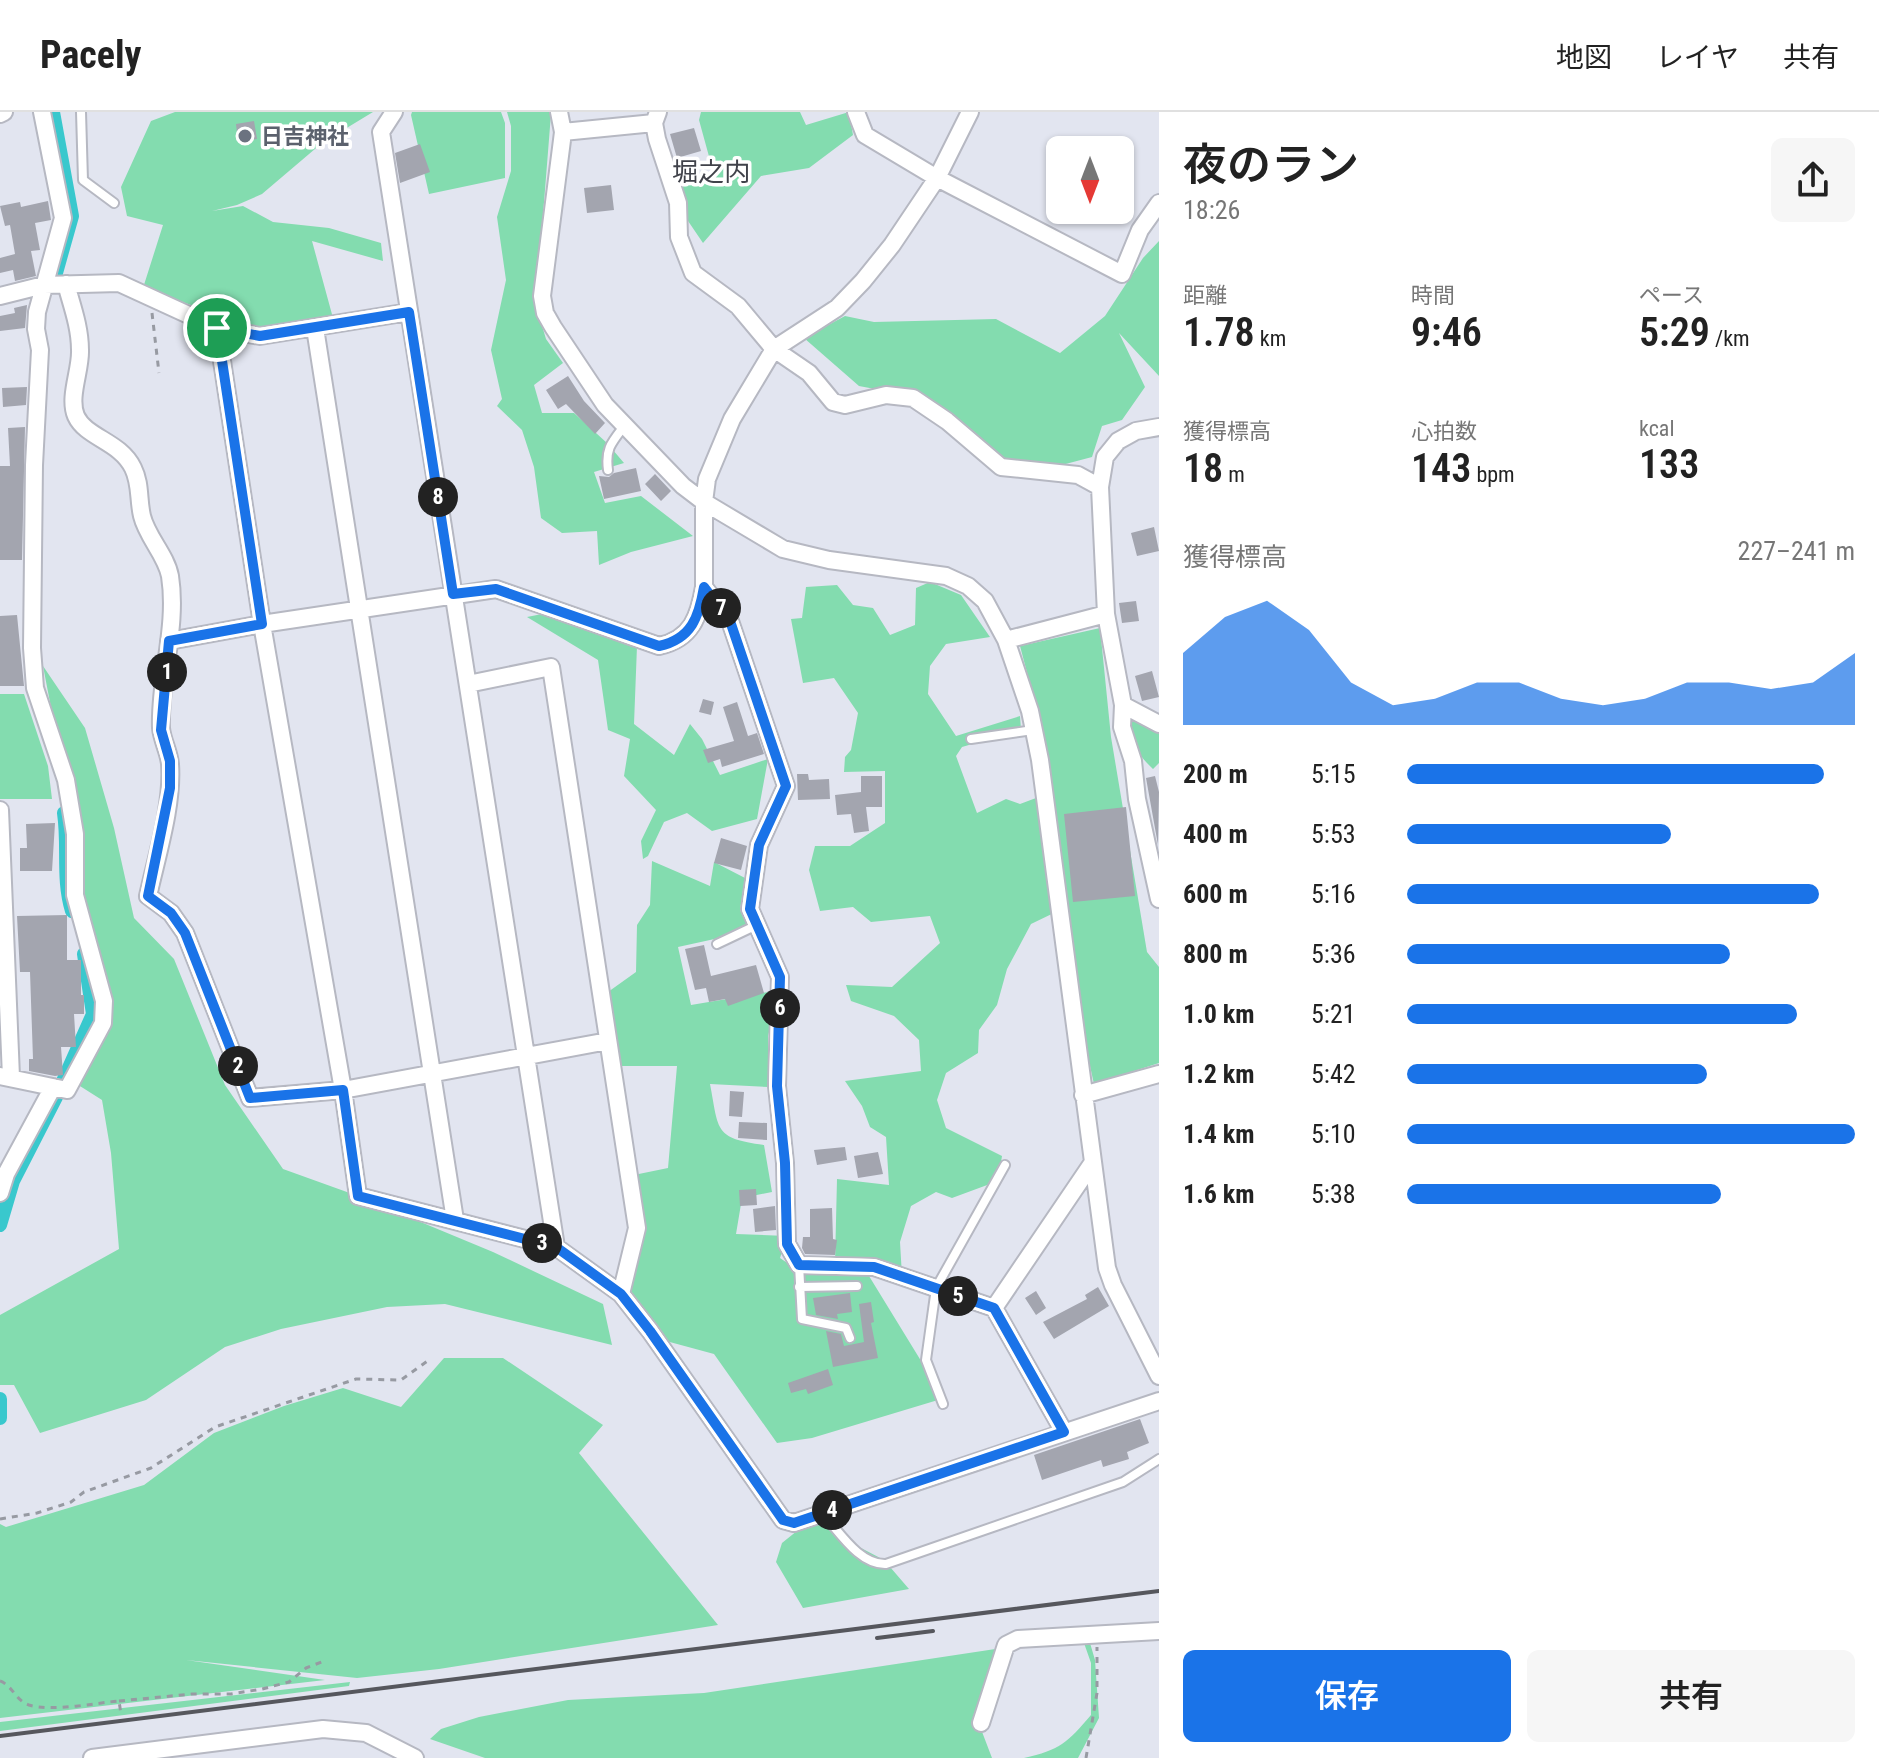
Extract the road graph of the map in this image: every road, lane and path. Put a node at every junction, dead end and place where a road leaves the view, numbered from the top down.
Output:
1 (42, 112) edge
2 (81, 112) edge
3 (394, 112) edge
4 (559, 112) edge
5 (856, 112) edge
6 (970, 112) edge
7 (656, 118) edge
8 (563, 132) junction
9 (937, 178) junction
10 (114, 203) dead end
11 (1159, 203) edge
12 (66, 284) junction
13 (44, 285) junction
14 (0, 296) edge
15 (150, 298) junction
16 (409, 312) junction
17 (217, 328) junction
18 (315, 328) junction
19 (774, 349) junction
20 (159, 373) dead end
21 (625, 425) junction
22 (1159, 427) edge
23 (608, 470) dead end
24 (1100, 487) junction
25 (704, 502) junction
26 (704, 587) junction
27 (453, 594) junction
28 (358, 609) junction
29 (1106, 614) junction
30 (262, 624) junction
31 (1006, 640) junction
32 (169, 641) junction
33 (468, 684) junction
34 (1123, 705) junction
35 (1159, 724) edge
36 (1033, 730) junction
37 (971, 739) dead end
38 (0, 810) edge
39 (1159, 899) edge
40 (757, 925) junction
41 (717, 944) dead end
42 (608, 1041) junction
43 (526, 1057) junction
44 (433, 1074) junction
45 (1159, 1074) edge
46 (6, 1077) edge
47 (53, 1087) junction
48 (343, 1090) junction
49 (1083, 1095) junction
50 (1093, 1162) junction
51 (1005, 1165) dead end
52 (0, 1193) edge
53 (455, 1220) junction
54 (556, 1247) junction
55 (799, 1265) junction
56 (857, 1286) dead end
57 (799, 1287) junction
58 (936, 1288) junction
59 (621, 1294) junction
60 (994, 1308) junction
61 (850, 1338) dead end
62 (429, 1360) dead end
63 (1159, 1376) edge
64 (1159, 1401) edge
65 (943, 1404) dead end
66 (1064, 1432) junction
67 (1159, 1459) edge
68 (822, 1513) junction
69 (0, 1519) edge
70 (1159, 1631) edge
71 (1097, 1634) junction
72 (324, 1661) dead end
73 (0, 1681) edge
74 (119, 1701) junction
75 (121, 1714) dead end
76 (981, 1723) dead end
77 (164, 1754) edge
78 (92, 1758) edge
79 (415, 1758) edge
80 (1086, 1758) edge

1 - 13 street
2 - 10 lane
3 - 16 street
4 - 8 street
5 - 9 street
6 - 9 street
7 - 8 street
7 - 19 street
8 - 21 street
9 - 11 street
9 - 19 street
12 - 13 street
12 - 15 street
12 - 32 street
13 - 14 street
13 - 47 street
15 - 17 street
15 - 20 path
16 - 18 street
16 - 27 street
17 - 18 street
17 - 30 street
18 - 28 street
19 - 24 street
19 - 25 street
21 - 23 lane
21 - 25 street
22 - 24 street
24 - 29 street
25 - 26 street
25 - 31 street
26 - 27 street
26 - 40 street
27 - 28 street
27 - 33 street
28 - 30 street
28 - 44 street
29 - 31 street
29 - 34 street
30 - 32 street
30 - 48 street
31 - 36 street
32 - 48 street
33 - 42 street
33 - 43 street
34 - 35 street
34 - 39 street
36 - 37 lane
36 - 49 street
38 - 46 street
40 - 41 lane
40 - 55 street
42 - 43 street
42 - 59 street
43 - 44 street
43 - 54 street
44 - 48 street
44 - 53 street
45 - 49 street
46 - 47 street
47 - 52 street
48 - 53 street
49 - 50 street
50 - 60 street
50 - 63 street
51 - 58 lane
53 - 54 street
54 - 59 street
55 - 57 lane
55 - 58 street
56 - 57 lane
57 - 61 lane
58 - 60 street
58 - 65 lane
59 - 68 street
60 - 66 street
62 - 69 path
64 - 66 street
66 - 68 street
67 - 68 lane
70 - 71 street
71 - 76 street
71 - 80 path
72 - 74 path
73 - 74 path
74 - 75 path
77 - 78 street
77 - 79 street

